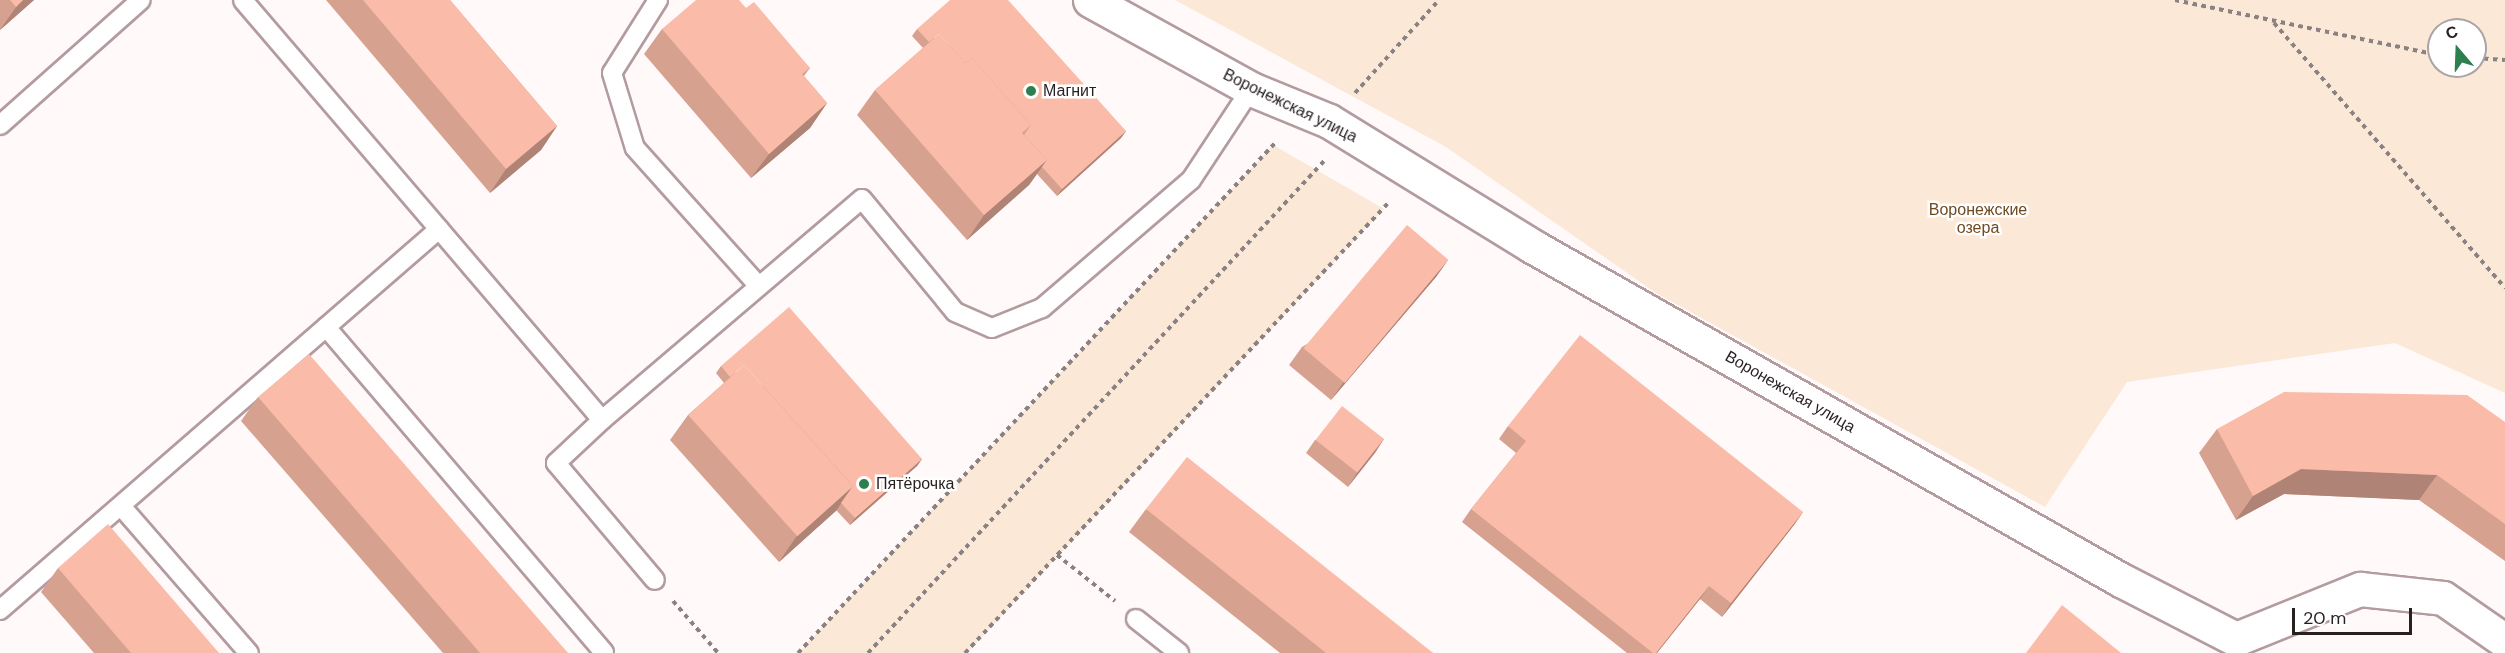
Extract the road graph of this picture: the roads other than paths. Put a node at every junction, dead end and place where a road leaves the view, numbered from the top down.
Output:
1 (141, 0) edge
2 (243, 0) edge
3 (658, 0) edge
4 (1090, 0) edge
5 (1251, 89) junction
6 (0, 125) edge
7 (439, 229) junction
8 (758, 285) junction
9 (326, 327) junction
10 (602, 420) junction
11 (120, 506) junction
12 (655, 580) road end
13 (0, 610) edge
14 (1136, 619) road end
15 (2505, 641) edge
16 (2235, 646) edge
17 (604, 652) edge
18 (249, 653) edge
19 (1179, 653) edge

1 - 6 lane
2 - 7 lane
3 - 8 lane
4 - 5 street, Воронежская улица
5 - 8 lane
5 - 16 street, Воронежская улица
7 - 9 lane
7 - 10 lane
8 - 10 lane
9 - 11 lane
9 - 17 lane
10 - 12 lane
11 - 13 lane
11 - 18 lane
14 - 19 lane
15 - 16 street, Воронежская улица

